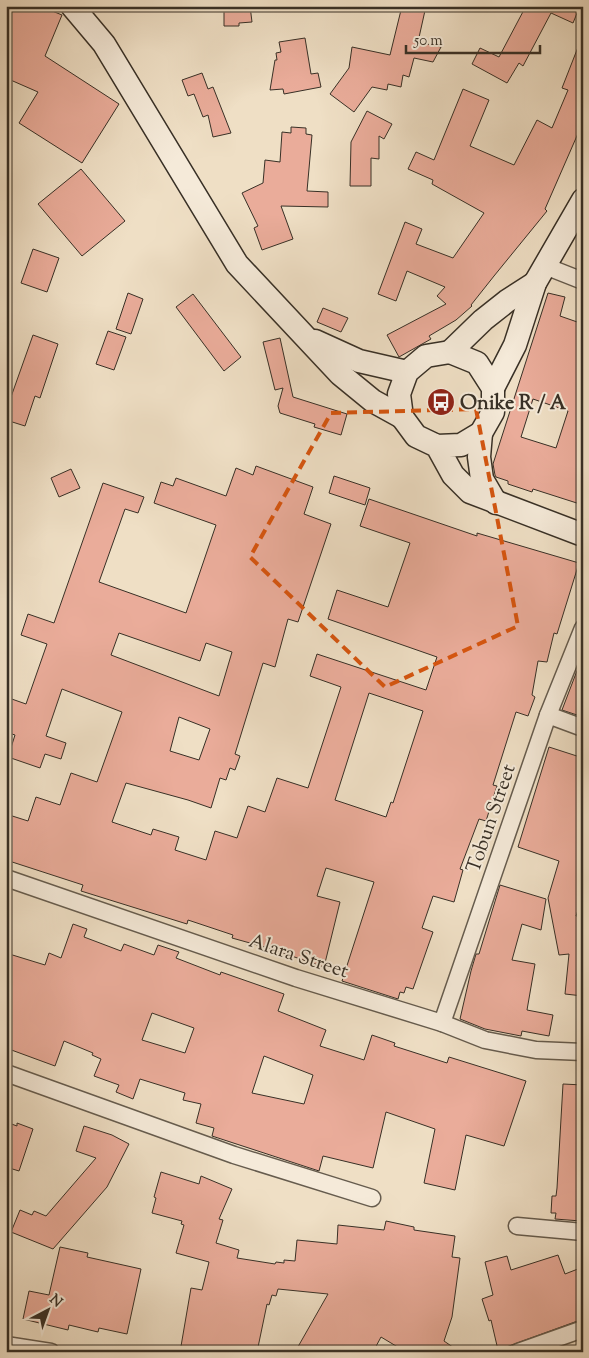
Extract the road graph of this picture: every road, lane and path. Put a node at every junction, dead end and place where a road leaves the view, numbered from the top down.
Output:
1 (72, 6) edge
2 (583, 200) edge
3 (540, 274) junction
4 (583, 281) edge
5 (305, 337) junction
6 (450, 352) junction
7 (407, 372) junction
8 (493, 388) junction
9 (402, 417) junction
10 (482, 433) junction
11 (437, 446) junction
12 (496, 503) junction
13 (583, 535) edge
14 (583, 628) edge
15 (548, 715) junction
16 (583, 728) edge
17 (6, 878) edge
18 (442, 1023) junction
19 (583, 1052) edge
20 (6, 1072) edge
21 (372, 1198) dead end
22 (517, 1226) dead end
23 (583, 1232) edge
24 (583, 1329) edge
25 (6, 1345) edge
26 (51, 1352) edge
27 (518, 1352) edge

1 - 5 street
2 - 3 street
3 - 4 street
3 - 6 street
3 - 8 street
5 - 7 street
5 - 9 street
6 - 7 street
6 - 8 street
7 - 9 street
8 - 10 street
9 - 11 street
10 - 11 street
10 - 12 street
11 - 12 street
12 - 13 street
14 - 15 street, Tobun Street
15 - 16 street
15 - 18 street, Tobun Street
17 - 18 street, Alara Street
18 - 19 street, Alara Street
20 - 21 street
22 - 23 street
24 - 27 street
25 - 26 street

